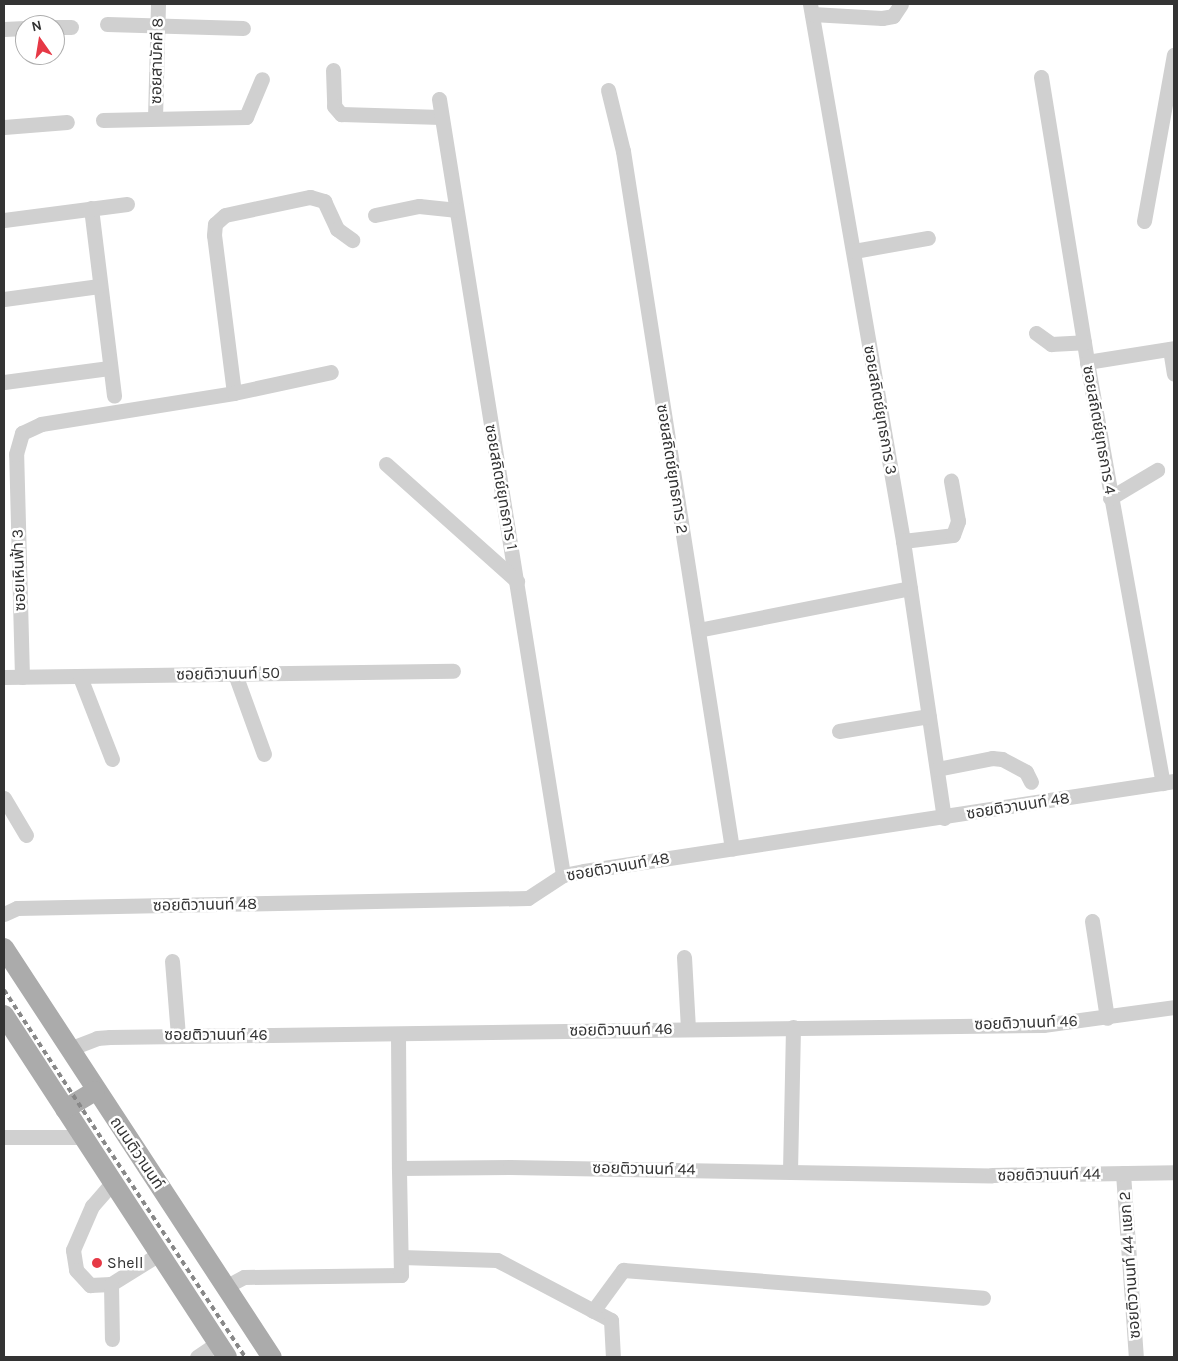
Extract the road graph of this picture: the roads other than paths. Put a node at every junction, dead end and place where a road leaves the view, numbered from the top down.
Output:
1 (158, 4) edge
2 (901, 4) edge
3 (811, 7) edge
4 (107, 24) dead end
5 (158, 26) junction
6 (65, 27) edge
7 (71, 27) dead end
8 (242, 28) dead end
9 (1174, 55) edge
10 (333, 70) dead end
11 (1041, 77) dead end
12 (262, 79) dead end
13 (608, 90) dead end
14 (439, 100) dead end
15 (441, 117) junction
16 (155, 118) junction
17 (103, 120) dead end
18 (67, 122) dead end
19 (4, 127) edge
20 (127, 204) dead end
21 (91, 208) junction
22 (454, 210) junction
23 (376, 214) dead end
24 (4, 220) edge
25 (1144, 221) dead end
26 (928, 238) dead end
27 (352, 240) dead end
28 (854, 251) junction
29 (99, 286) junction
30 (4, 299) edge
31 (1036, 333) dead end
32 (1084, 342) junction
33 (1172, 349) edge
34 (1087, 362) junction
35 (109, 368) junction
36 (331, 372) dead end
37 (1174, 374) edge
38 (4, 382) edge
39 (234, 392) junction
40 (114, 396) dead end
41 (386, 464) dead end
42 (1157, 470) dead end
43 (950, 481) dead end
44 (1110, 498) junction
45 (903, 542) junction
46 (517, 581) junction
47 (910, 588) junction
48 (698, 630) junction
49 (452, 672) dead end
50 (235, 674) junction
51 (22, 677) junction
52 (80, 677) junction
53 (4, 678) edge
54 (929, 716) junction
55 (839, 731) dead end
56 (264, 754) dead end
57 (112, 759) dead end
58 (937, 769) junction
59 (1031, 782) dead end
60 (1168, 782) edge
61 (4, 798) edge
62 (944, 818) junction
63 (26, 835) dead end
64 (732, 849) junction
65 (564, 875) junction
66 (4, 914) edge
67 (1092, 921) dead end
68 (4, 948) edge
69 (684, 957) dead end
70 (172, 961) dead end
71 (1174, 1007) edge
72 (4, 1015) edge
73 (1107, 1018) junction
74 (793, 1027) junction
75 (688, 1028) junction
76 (398, 1034) junction
77 (178, 1036) junction
78 (69, 1048) junction
79 (95, 1091) junction
80 (65, 1109) junction
81 (4, 1137) edge
82 (84, 1137) junction
83 (399, 1168) junction
84 (790, 1171) junction
85 (1174, 1172) edge
86 (1123, 1173) junction
87 (113, 1182) junction
88 (159, 1254) junction
89 (401, 1257) junction
90 (110, 1284) junction
91 (225, 1287) junction
92 (983, 1298) dead end
93 (594, 1311) junction
94 (112, 1339) dead end
95 (222, 1350) edge
96 (197, 1357) edge
97 (272, 1357) edge
98 (614, 1357) edge
99 (1136, 1357) edge

1 - 5 street, ซอยสามัคคี 8
2 - 3 street
3 - 28 street, ซอยสถิตย์ยุทธการ 3
4 - 5 street
5 - 8 street
5 - 16 street, ซอยสามัคคี 8
6 - 7 street
9 - 25 street
10 - 15 street
11 - 32 street, ซอยสถิตย์ยุทธการ 4
12 - 16 street
13 - 48 street, ซอยสถิตย์ยุทธการ 2
14 - 15 street, ซอยสถิตย์ยุทธการ 1
15 - 22 street, ซอยสถิตย์ยุทธการ 1
16 - 17 street
18 - 19 street
20 - 21 street
21 - 24 street
21 - 29 street
22 - 23 street
22 - 46 street, ซอยสถิตย์ยุทธการ 1
26 - 28 street
27 - 39 street
28 - 45 street, ซอยสถิตย์ยุทธการ 3
29 - 30 street
29 - 35 street
31 - 32 street
32 - 34 street, ซอยสถิตย์ยุทธการ 4
33 - 34 street
33 - 37 street
34 - 44 street, ซอยสถิตย์ยุทธการ 4
35 - 38 street
35 - 40 street
36 - 39 street
39 - 51 street, ซอยเหินฟ้า 3
41 - 46 street
42 - 44 street
43 - 45 street
44 - 60 street, ซอยสถิตย์ยุทธการ 4
45 - 47 street, ซอยสถิตย์ยุทธการ 3
46 - 65 street, ซอยสถิตย์ยุทธการ 1
47 - 48 street
47 - 54 street, ซอยสถิตย์ยุทธการ 3
48 - 64 street, ซอยสถิตย์ยุทธการ 2
49 - 50 street, ซอยติวานนท์ 50
50 - 52 street, ซอยติวานนท์ 50
50 - 56 street
51 - 52 street, ซอยติวานนท์ 50
51 - 53 street, ซอยติวานนท์ 50
52 - 57 street
54 - 55 street
54 - 58 street, ซอยสถิตย์ยุทธการ 3
58 - 59 street
58 - 62 street, ซอยสถิตย์ยุทธการ 3
60 - 62 street, ซอยติวานนท์ 48
61 - 63 street
62 - 64 street, ซอยติวานนท์ 48
64 - 65 street, ซอยติวานนท์ 48
65 - 66 street, ซอยติวานนท์ 48
67 - 73 street
68 - 78 main road, ถนนติวานนท์
69 - 75 street
70 - 77 street
71 - 73 street, ซอยติวานนท์ 46
72 - 80 main road
73 - 74 street, ซอยติวานนท์ 46
74 - 75 street, ซอยติวานนท์ 46
74 - 84 street
75 - 76 street, ซอยติวานนท์ 46
76 - 77 street, ซอยติวานนท์ 46
76 - 83 street
77 - 78 street, ซอยติวานนท์ 46
78 - 79 main road, ถนนติวานนท์
79 - 80 main road
79 - 91 main road, ถนนติวานนท์
80 - 82 main road
81 - 82 street
82 - 87 main road
83 - 84 street, ซอยติวานนท์ 44
83 - 89 street
84 - 86 street, ซอยติวานนท์ 44
85 - 86 street, ซอยติวานนท์ 44
86 - 99 street, ซอยติวานนท์ 44 แยก 2
87 - 88 main road
87 - 90 street
88 - 90 street
88 - 95 main road
89 - 91 street
89 - 93 street
90 - 94 street
91 - 97 main road, ถนนติวานนท์
92 - 93 street
93 - 98 street
95 - 96 street

